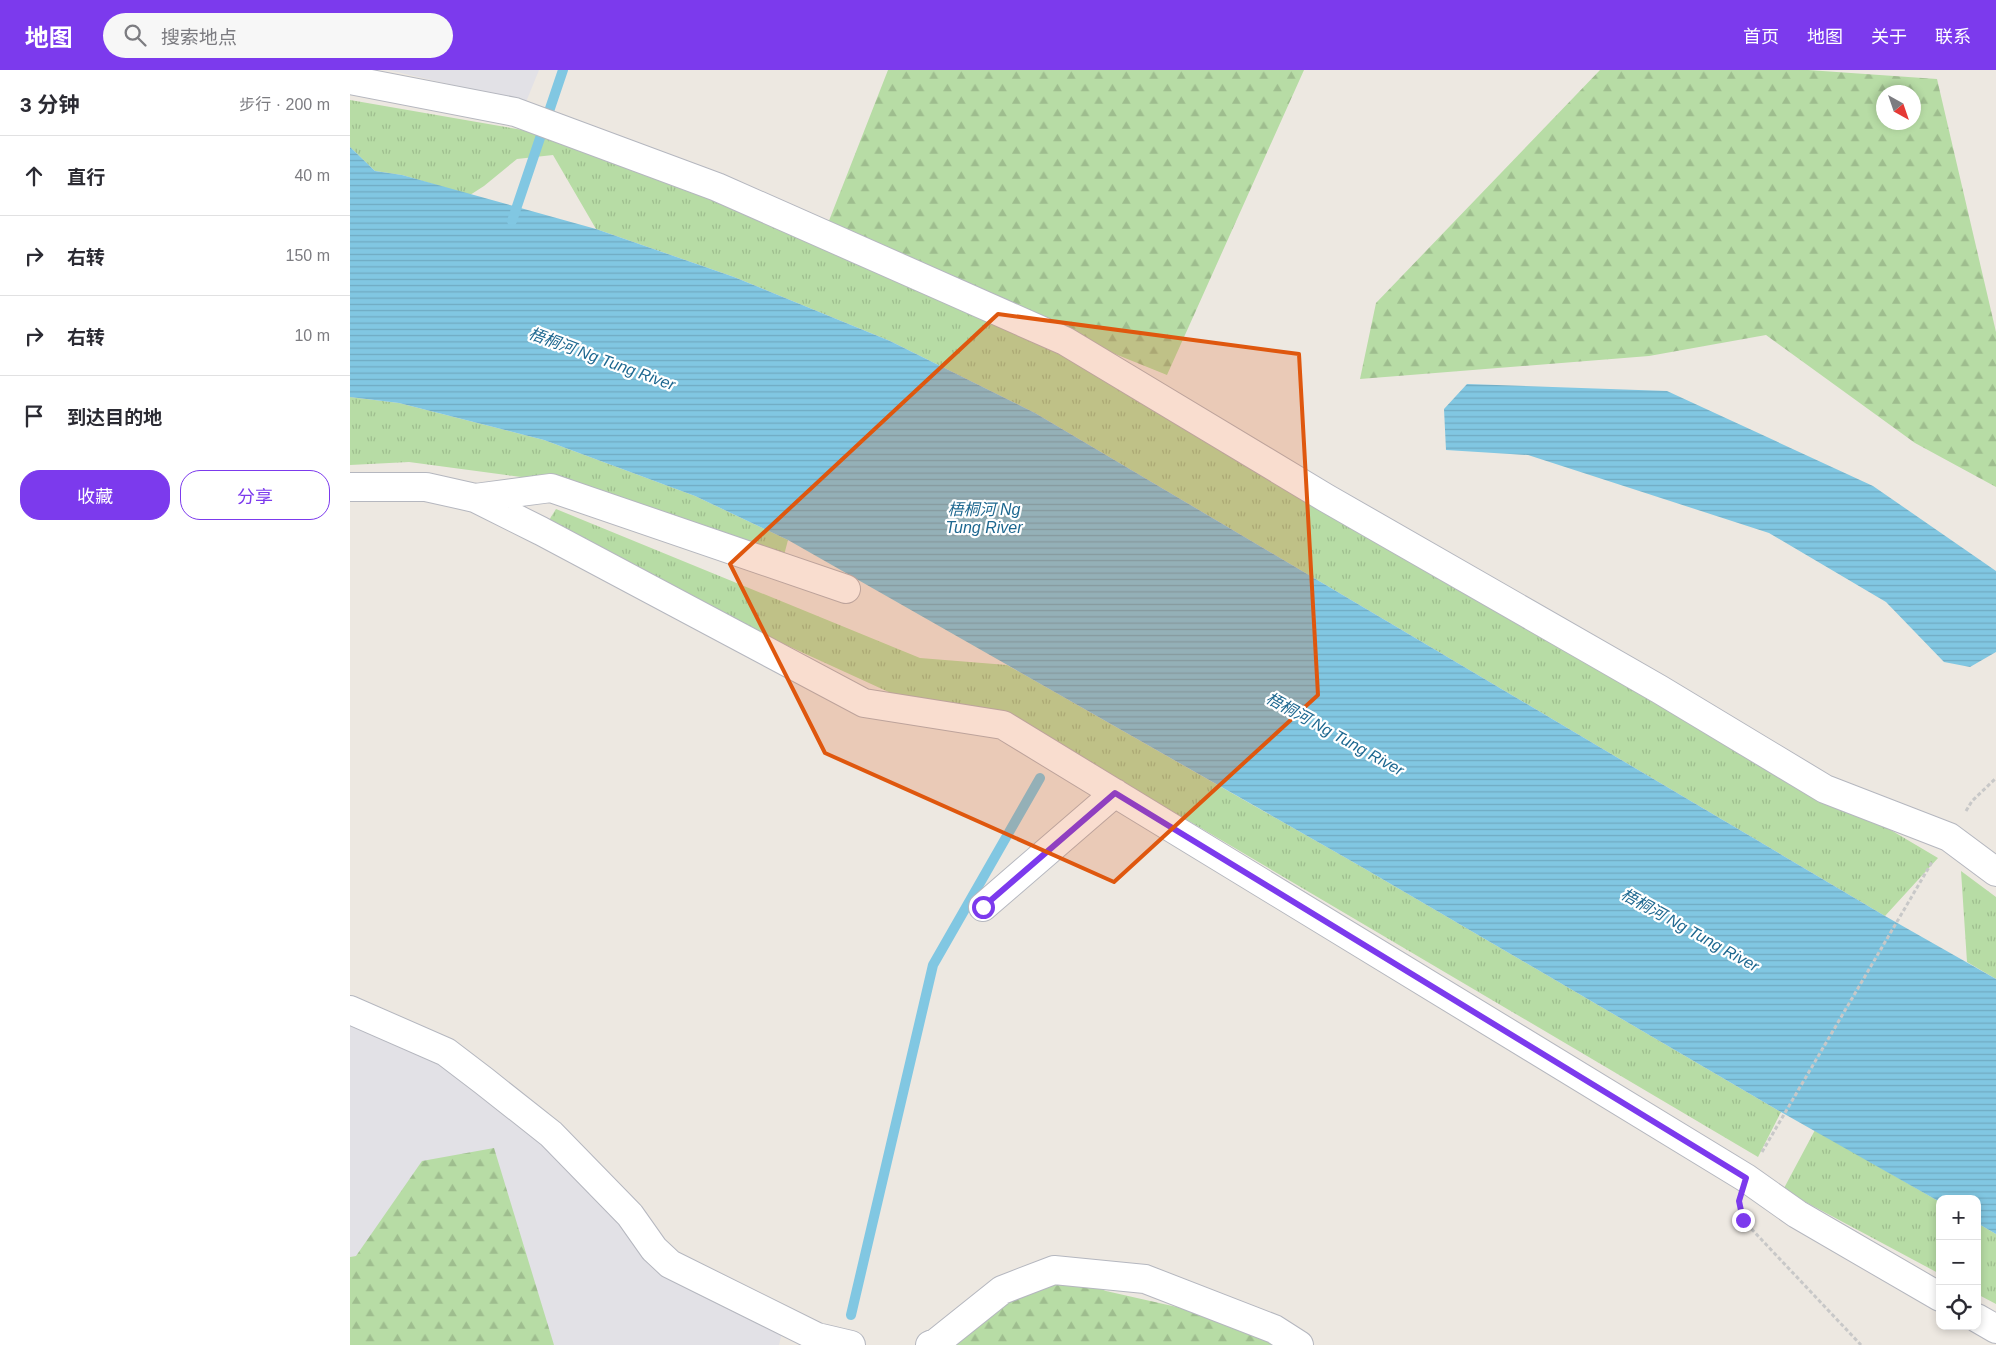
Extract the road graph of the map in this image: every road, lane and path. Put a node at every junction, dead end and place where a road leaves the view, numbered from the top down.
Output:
1 (350, 80) edge
2 (350, 487) edge
3 (475, 498) junction
4 (846, 590) dead end
5 (1996, 778) edge
6 (1115, 793) junction
7 (1950, 837) junction
8 (1932, 862) dead end
9 (1996, 872) edge
10 (983, 907) dead end
11 (350, 1010) edge
12 (1760, 1155) dead end
13 (1746, 1178) junction
14 (1936, 1295) edge
15 (1981, 1320) edge
16 (1996, 1329) edge
17 (852, 1345) edge
18 (930, 1345) edge
19 (1299, 1345) edge
20 (1861, 1345) edge

1 - 7 street
2 - 3 street
3 - 4 street
3 - 6 street
5 - 7 path
6 - 10 street
6 - 13 street
7 - 9 street
8 - 12 path
11 - 17 street
13 - 14 street
13 - 20 path
15 - 16 street
18 - 19 street

